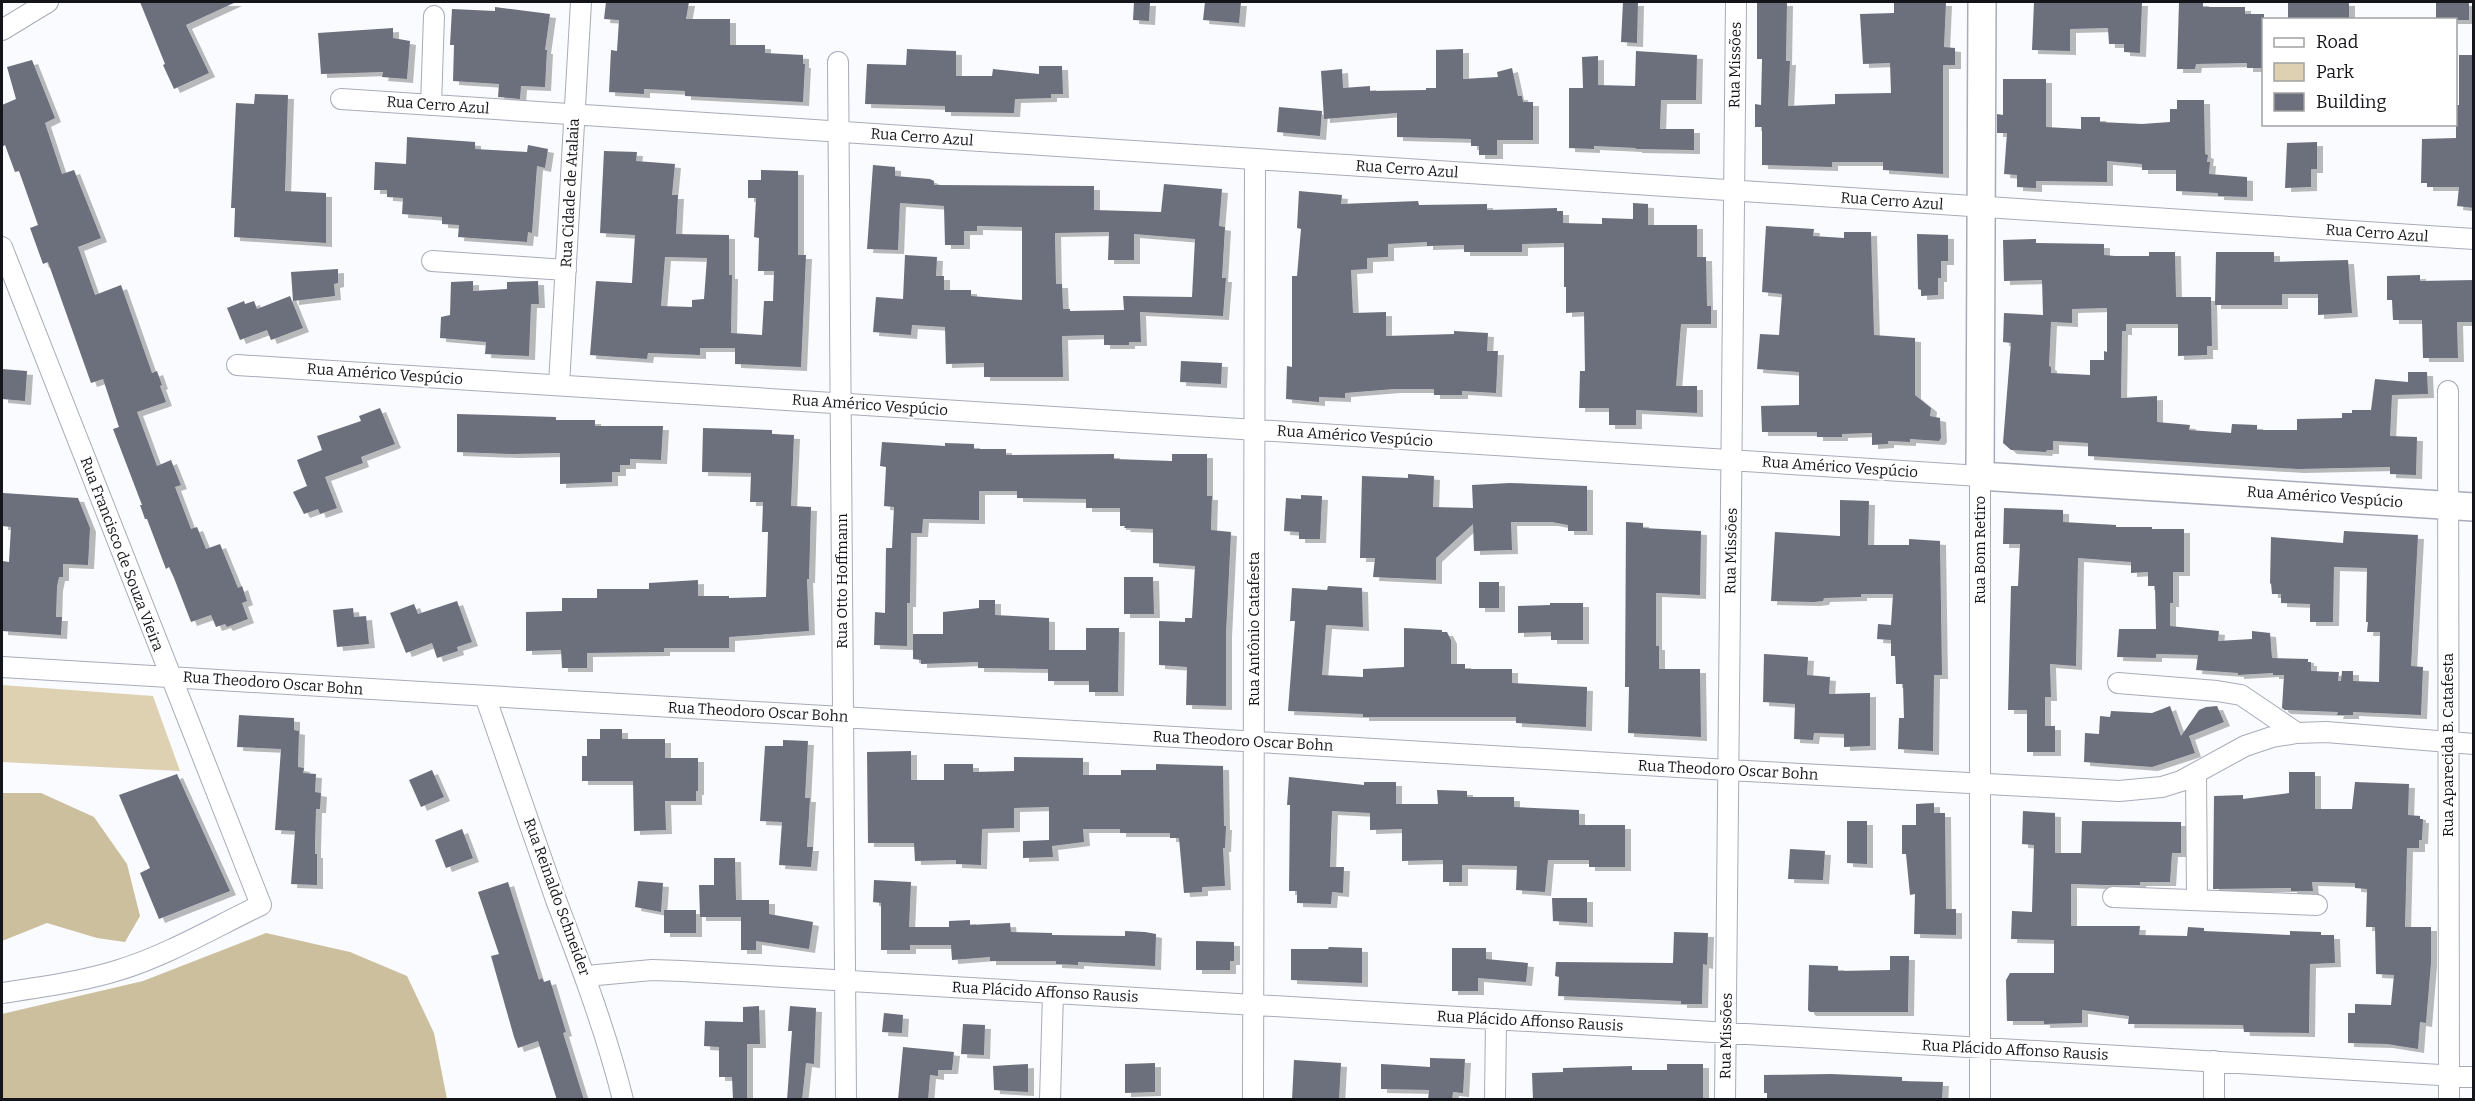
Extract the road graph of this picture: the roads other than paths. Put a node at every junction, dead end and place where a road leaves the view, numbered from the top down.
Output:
1 (48, 2) edge
2 (581, 2) edge
3 (1736, 2) edge
4 (1982, 2) edge
5 (434, 16) dead end
6 (2, 30) edge
7 (838, 62) dead end
8 (341, 99) dead end
9 (431, 105) junction
10 (574, 114) junction
11 (838, 132) junction
12 (1255, 159) junction
13 (1734, 190) junction
14 (1982, 207) junction
15 (2474, 239) edge
16 (2, 247) edge
17 (432, 261) dead end
18 (566, 270) junction
19 (237, 365) dead end
20 (559, 385) junction
21 (2448, 391) dead end
22 (840, 403) junction
23 (1254, 429) junction
24 (1731, 460) junction
25 (1980, 476) junction
26 (2461, 506) edge
27 (2, 667) edge
28 (170, 677) junction
29 (2118, 683) dead end
30 (485, 696) junction
31 (843, 717) junction
32 (2297, 733) junction
33 (1254, 742) junction
34 (2448, 742) junction
35 (2474, 744) edge
36 (1728, 770) junction
37 (2196, 773) junction
38 (1980, 784) junction
39 (2114, 897) dead end
40 (2197, 900) junction
41 (2317, 905) dead end
42 (586, 976) junction
43 (845, 980) junction
44 (2, 993) edge
45 (1053, 993) junction
46 (1254, 1005) junction
47 (1496, 1019) junction
48 (1726, 1032) junction
49 (1980, 1047) junction
50 (2214, 1061) junction
51 (2449, 1075) junction
52 (2474, 1077) edge
53 (623, 1100) edge
54 (846, 1100) edge
55 (1050, 1100) edge
56 (1253, 1100) edge
57 (1495, 1100) edge
58 (1725, 1100) edge
59 (1980, 1100) edge
60 (2214, 1100) edge
61 (2449, 1100) edge

1 - 6 street
2 - 10 street, Rua Cidade de Atalaia
3 - 13 street, Rua Missões
4 - 14 street, Rua Bom Retiro
5 - 9 street
7 - 11 street, Rua Otto Hoffmann
8 - 9 street, Rua Cerro Azul
9 - 10 street, Rua Cerro Azul
10 - 11 street, Rua Cerro Azul
10 - 18 street, Rua Cidade de Atalaia
11 - 12 street, Rua Cerro Azul
11 - 22 street, Rua Otto Hoffmann
12 - 13 street, Rua Cerro Azul
12 - 23 street, Rua Antônio Catafesta
13 - 14 street, Rua Cerro Azul
13 - 24 street, Rua Missões
14 - 15 street, Rua Cerro Azul
14 - 25 street, Rua Bom Retiro
16 - 28 street, Rua Francisco de Souza Vieira
17 - 18 street
18 - 20 street, Rua Cidade de Atalaia
19 - 20 street, Rua Américo Vespúcio
20 - 22 street, Rua Américo Vespúcio
21 - 26 street, Rua Aparecida B. Catafesta
22 - 23 street, Rua Américo Vespúcio
22 - 31 street, Rua Otto Hoffmann
23 - 24 street, Rua Américo Vespúcio
23 - 33 street, Rua Antônio Catafesta
24 - 25 street, Rua Américo Vespúcio
24 - 36 street, Rua Missões
25 - 26 street, Rua Américo Vespúcio
25 - 38 street, Rua Bom Retiro
26 - 34 street, Rua Aparecida B. Catafesta
27 - 28 street, Rua Theodoro Oscar Bohn
28 - 30 street, Rua Theodoro Oscar Bohn
28 - 44 street, Rua Francisco de Souza Vieira
29 - 32 street
30 - 31 street, Rua Theodoro Oscar Bohn
30 - 42 street, Rua Reinaldo Schneider
31 - 33 street, Rua Theodoro Oscar Bohn
31 - 43 street, Rua Otto Hoffmann
32 - 34 street, Rua Theodoro Oscar Bohn
32 - 37 street, Rua Theodoro Oscar Bohn
33 - 36 street, Rua Theodoro Oscar Bohn
33 - 46 street, Rua Antônio Catafesta
34 - 35 street, Rua Theodoro Oscar Bohn
34 - 51 street, Rua Aparecida B. Catafesta
36 - 38 street, Rua Theodoro Oscar Bohn
36 - 48 street, Rua Missões
37 - 38 street, Rua Theodoro Oscar Bohn
37 - 40 street
38 - 49 street, Rua Bom Retiro
39 - 40 street
40 - 41 street
42 - 43 street, Rua Plácido Affonso Rausis
42 - 53 street, Rua Reinaldo Schneider
43 - 45 street, Rua Plácido Affonso Rausis
43 - 54 street, Rua Otto Hoffmann
45 - 46 street, Rua Plácido Affonso Rausis
45 - 55 street
46 - 47 street, Rua Plácido Affonso Rausis
46 - 56 street, Rua Antônio Catafesta
47 - 48 street, Rua Plácido Affonso Rausis
47 - 57 street
48 - 49 street, Rua Plácido Affonso Rausis
48 - 58 street, Rua Missões
49 - 50 street, Rua Plácido Affonso Rausis
49 - 59 street, Rua Bom Retiro
50 - 51 street, Rua Plácido Affonso Rausis
50 - 60 street
51 - 52 street, Rua Plácido Affonso Rausis
51 - 61 street, Rua Aparecida B. Catafesta

